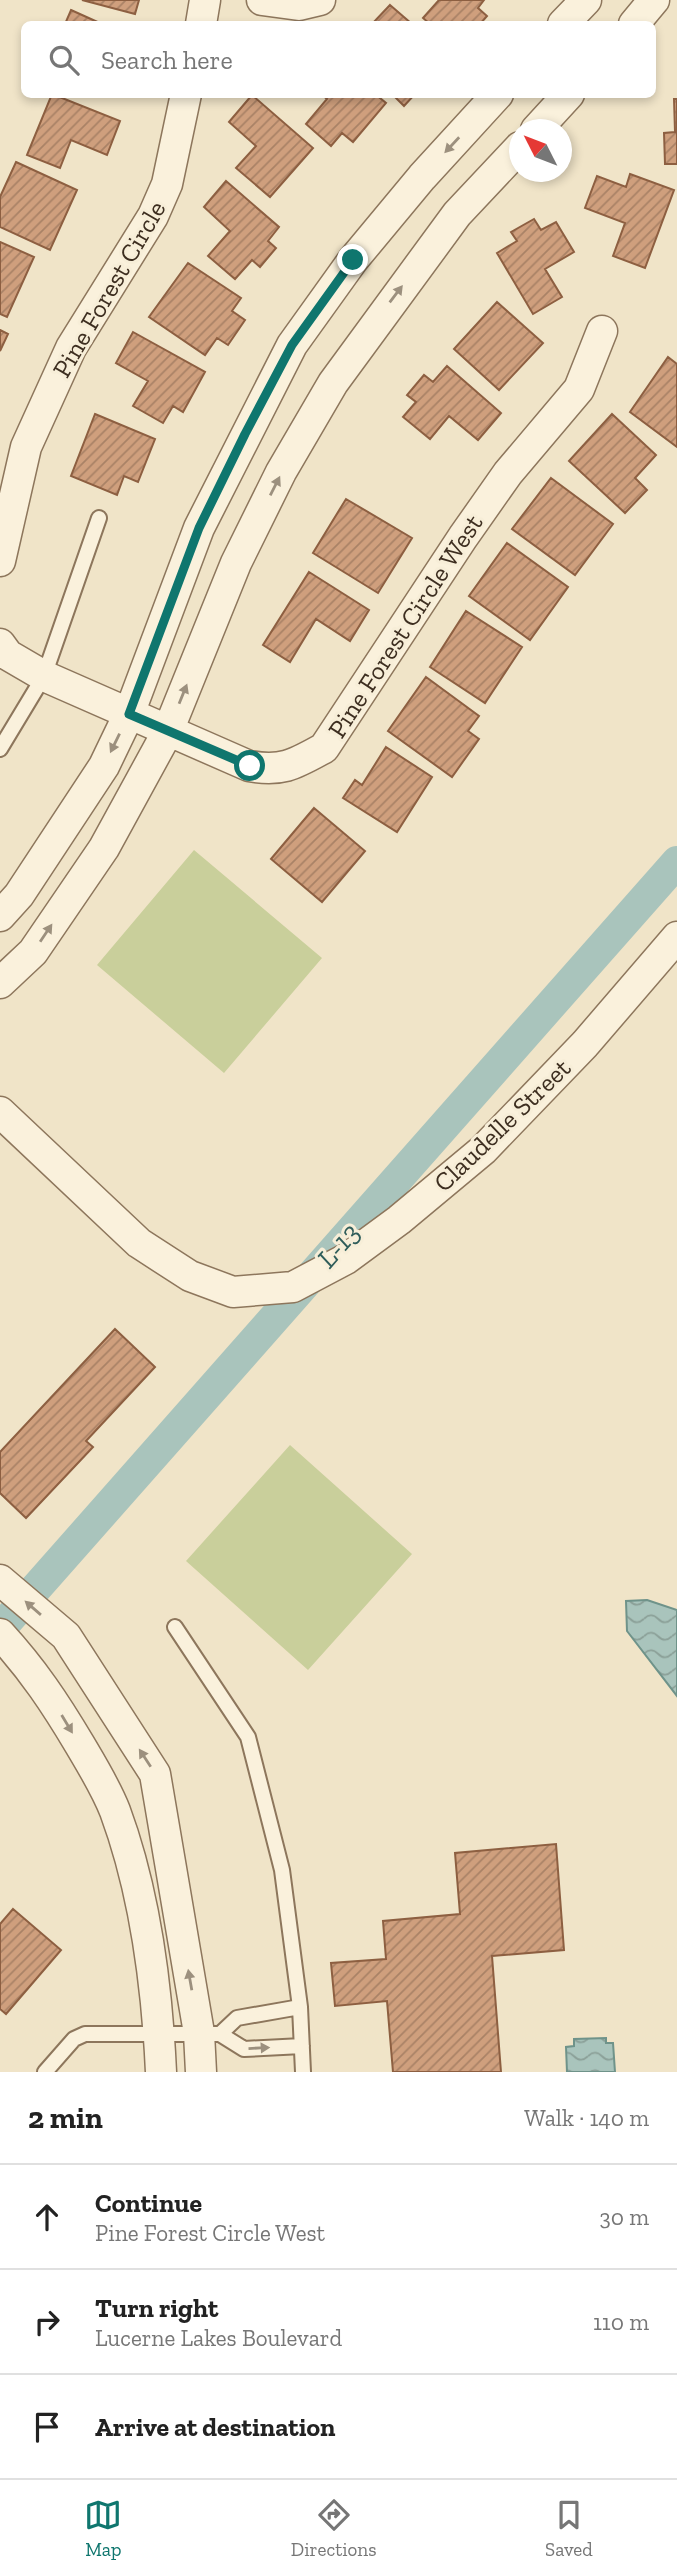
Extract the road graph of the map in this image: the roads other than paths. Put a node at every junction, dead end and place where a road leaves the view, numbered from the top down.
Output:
1 (205, 0) edge
2 (262, 0) edge
3 (320, 0) edge
4 (586, 0) edge
5 (654, 0) edge
6 (202, 21) edge
7 (566, 21) edge
8 (636, 21) edge
9 (185, 98) edge
10 (494, 98) edge
11 (565, 98) edge
12 (546, 119) edge
13 (509, 159) edge
14 (602, 331) dead end
15 (99, 518) dead end
16 (0, 561) edge
17 (0, 644) edge
18 (44, 676) junction
19 (129, 714) junction
20 (168, 731) junction
21 (0, 749) edge
22 (0, 916) edge
23 (675, 945) edge
24 (0, 983) edge
25 (0, 1112) edge
26 (0, 1580) edge
27 (175, 1627) dead end
28 (0, 1633) edge
29 (300, 2007) junction
30 (159, 2032) junction
31 (209, 2034) junction
32 (302, 2046) junction
33 (45, 2072) edge
34 (161, 2072) edge
35 (201, 2072) edge
36 (303, 2072) edge

1 - 6 street
2 - 3 street
4 - 7 street
5 - 8 street
9 - 16 street, Pine Forest Circle
10 -> 19 street
11 - 12 street
20 -> 13 street
14 - 20 street, Pine Forest Circle West
15 - 18 lane
17 - 18 street
18 - 19 street
18 - 21 lane
19 - 20 street, Pine Forest Circle West
19 -> 22 street
24 -> 20 street
23 - 25 street, Claudelle Street
31 -> 26 street
27 - 29 lane
28 -> 30 street
29 - 31 lane
29 - 32 lane
30 - 31 lane
30 - 33 lane
30 - 34 street
31 -> 32 lane
31 - 35 street
32 - 36 lane

